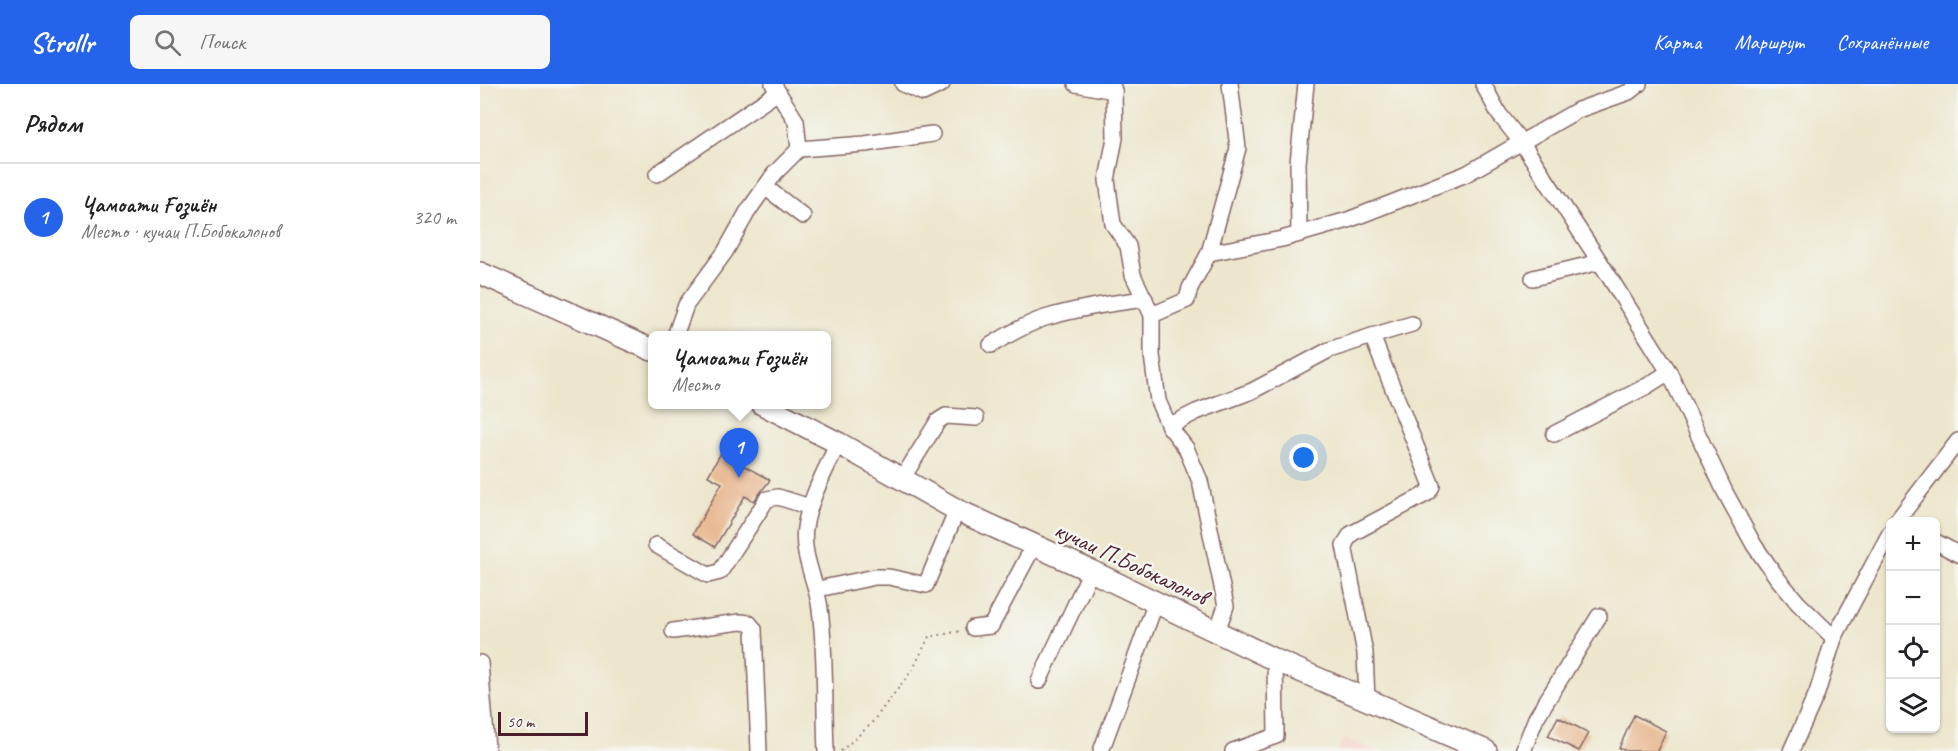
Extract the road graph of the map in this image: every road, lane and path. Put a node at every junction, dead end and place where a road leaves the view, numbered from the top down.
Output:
1 (903, 84) edge
2 (942, 84) edge
3 (1076, 84) edge
4 (1230, 84) edge
5 (1306, 84) edge
6 (1483, 84) edge
7 (1640, 84) edge
8 (775, 88) edge
9 (1113, 88) edge
10 (932, 134) dead end
11 (1522, 143) junction
12 (800, 149) junction
13 (657, 174) dead end
14 (765, 187) junction
15 (803, 216) dead end
16 (1299, 234) junction
17 (1209, 253) junction
18 (1600, 262) junction
19 (480, 273) edge
20 (1533, 278) dead end
21 (1145, 299) junction
22 (1152, 315) junction
23 (1412, 324) dead end
24 (677, 331) edge
25 (1372, 336) junction
26 (991, 345) dead end
27 (648, 348) edge
28 (1669, 372) junction
29 (770, 409) edge
30 (976, 418) dead end
31 (1169, 426) junction
32 (1554, 434) dead end
33 (1958, 441) edge
34 (838, 443) junction
35 (902, 478) junction
36 (810, 507) junction
37 (957, 510) junction
38 (1900, 517) edge
39 (1886, 540) edge
40 (656, 545) dead end
41 (1034, 545) junction
42 (1940, 545) edge
43 (1958, 554) edge
44 (1091, 571) junction
45 (818, 589) junction
46 (1156, 603) junction
47 (1599, 616) dead end
48 (973, 628) joint
49 (673, 631) dead end
50 (1217, 631) junction
51 (1834, 638) junction
52 (1275, 660) junction
53 (480, 663) edge
54 (1039, 681) dead end
55 (1367, 700) junction
56 (480, 749) edge
57 (759, 751) edge
58 (826, 751) edge
59 (841, 751) edge
60 (1101, 751) edge
61 (1233, 751) edge
62 (1486, 751) edge
63 (1523, 751) edge
64 (1791, 751) edge

1 - 2 street
3 - 9 street
4 - 17 street
5 - 16 street
6 - 11 street
7 - 11 street
8 - 12 street
8 - 13 street
9 - 21 street
10 - 12 street
11 - 16 street
11 - 18 street
12 - 14 street
14 - 15 street
14 - 24 street
16 - 17 street
17 - 22 street
18 - 20 street
18 - 28 street
19 - 27 main road
21 - 22 street
21 - 26 street
22 - 31 street
23 - 25 street
25 - 31 street
25 - 55 street
28 - 32 street
28 - 51 street
29 - 34 main road, кучаи П.Бобокалонов
30 - 35 street
31 - 50 street
33 - 38 street
34 - 35 main road, кучаи П.Бобокалонов
34 - 36 street
35 - 37 main road, кучаи П.Бобокалонов
36 - 40 street
36 - 45 street
37 - 41 main road, кучаи П.Бобокалонов
37 - 45 street
39 - 51 street
41 - 44 main road, кучаи П.Бобокалонов
41 - 48 street
42 - 43 street
44 - 46 main road, кучаи П.Бобокалонов
44 - 54 street
45 - 58 street
46 - 50 main road, кучаи П.Бобокалонов
46 - 60 street
47 - 63 street
48 - 59 path
49 - 57 street
50 - 52 main road, кучаи П.Бобокалонов
51 - 64 street
52 - 55 main road, кучаи П.Бобокалонов
52 - 61 street
53 - 56 street
55 - 62 main road, кучаи П.Бобокалонов

